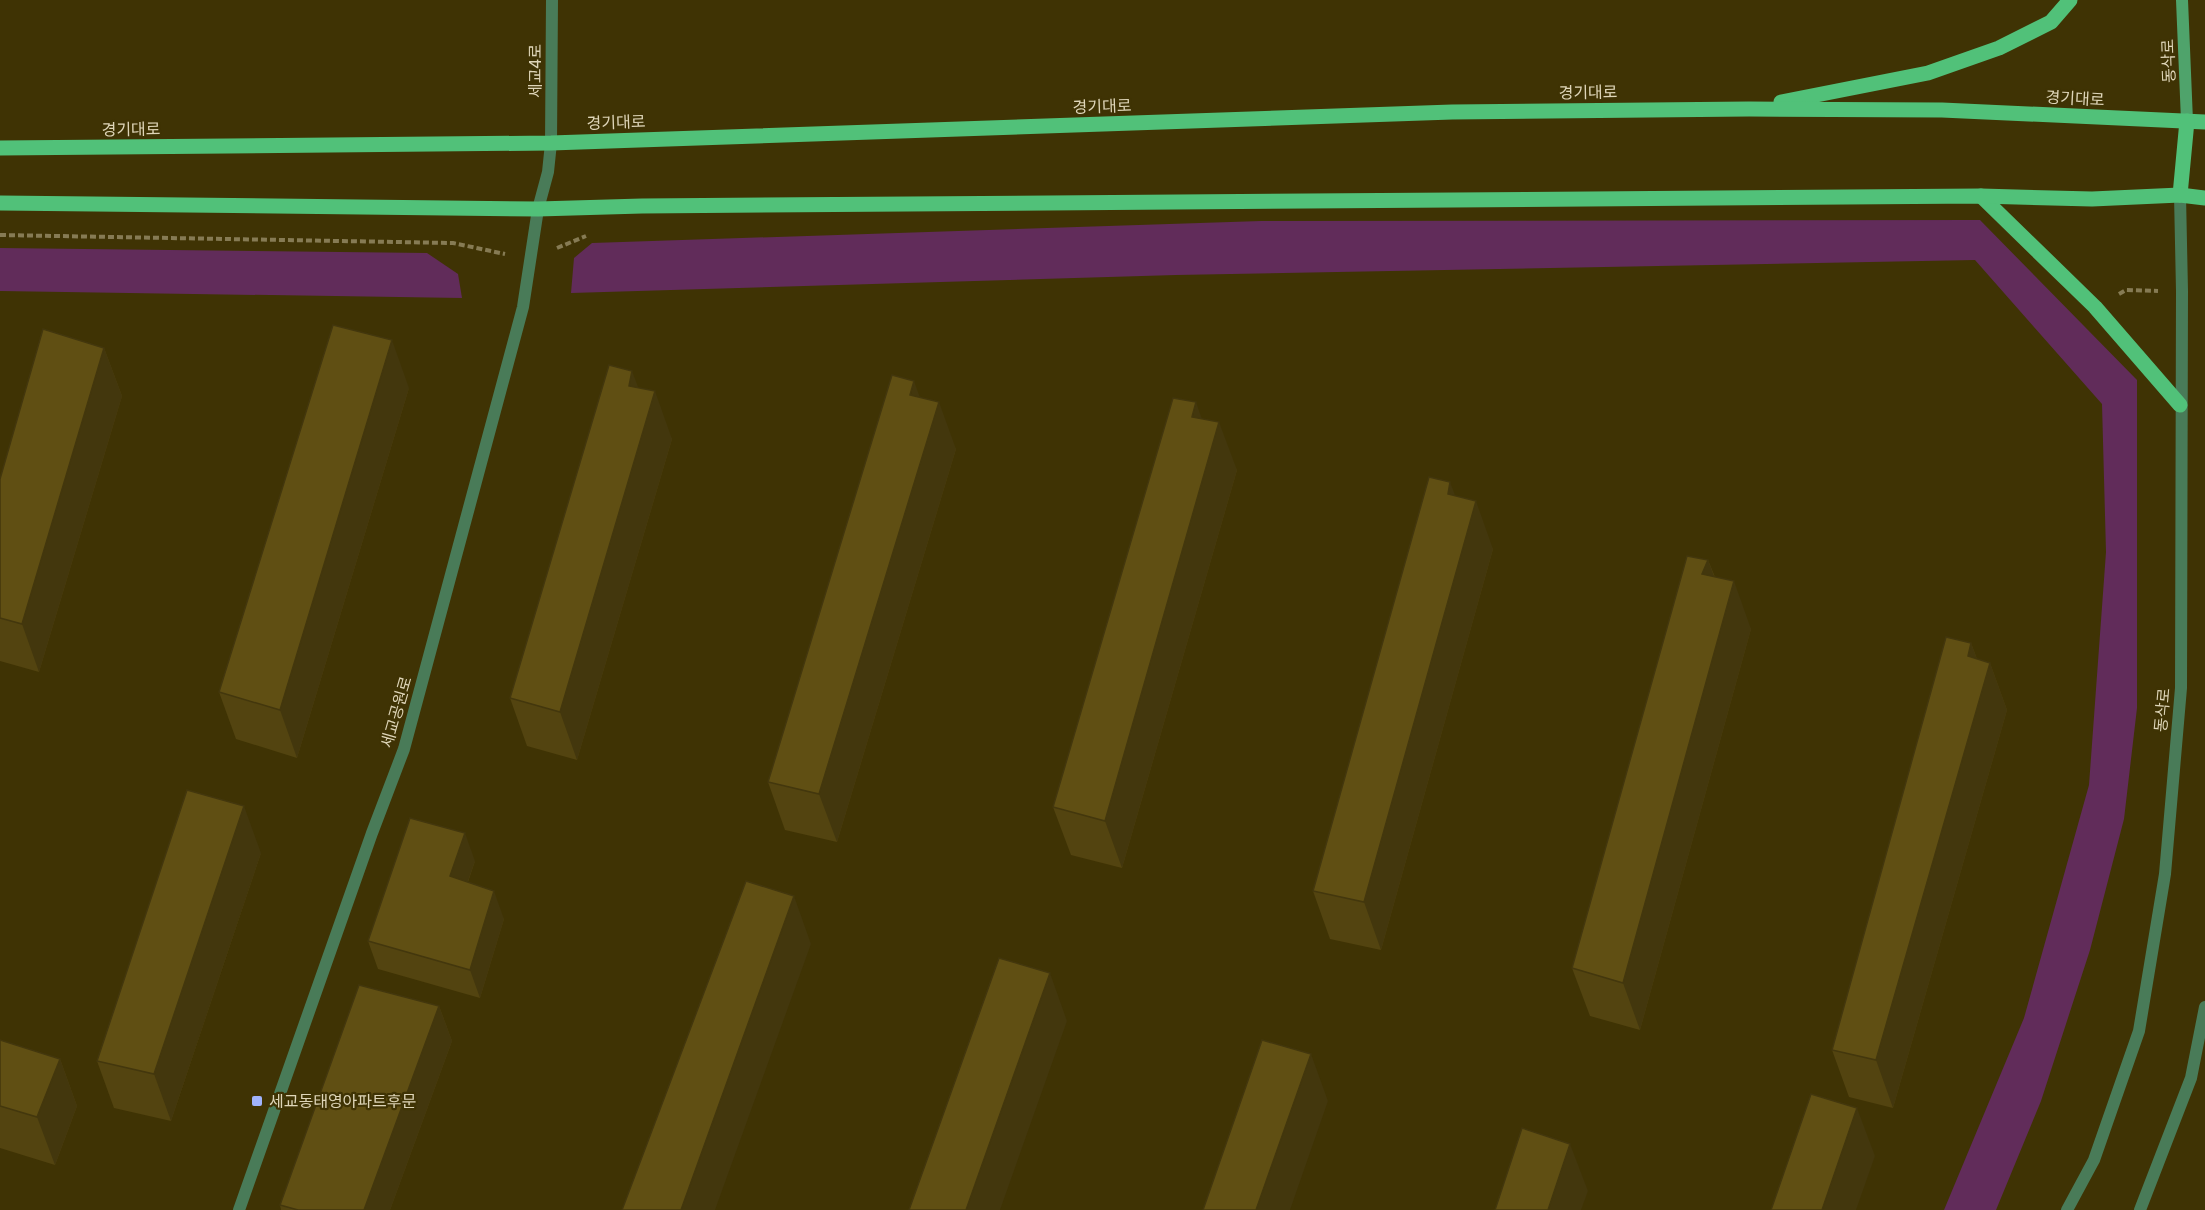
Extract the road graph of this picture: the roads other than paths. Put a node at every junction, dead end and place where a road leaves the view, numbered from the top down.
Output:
1 (552, 0) edge
2 (2070, 0) edge
3 (2182, 0) edge
4 (1749, 109) junction
5 (2187, 122) junction
6 (2205, 122) edge
7 (551, 143) junction
8 (0, 148) edge
9 (2180, 195) junction
10 (1980, 196) junction
11 (2205, 198) edge
12 (0, 203) edge
13 (538, 209) junction
14 (2180, 405) junction
15 (2205, 1007) edge
16 (239, 1210) edge
17 (2067, 1210) edge
18 (2140, 1210) edge

1 - 7 street, 세교4로
2 - 4 main road
3 - 5 main road, 동삭로
4 - 5 main road, 경기대로
4 - 7 main road, 경기대로
5 - 6 main road, 경기대로
5 - 9 main road
7 - 8 main road, 경기대로
7 - 13 street, 세교4로
9 - 10 main road
9 - 11 main road
9 - 14 street, 동삭로
10 - 13 main road
10 - 14 main road
12 - 13 main road
13 - 16 street, 세교공원로
14 - 17 street, 동삭로
15 - 18 street

